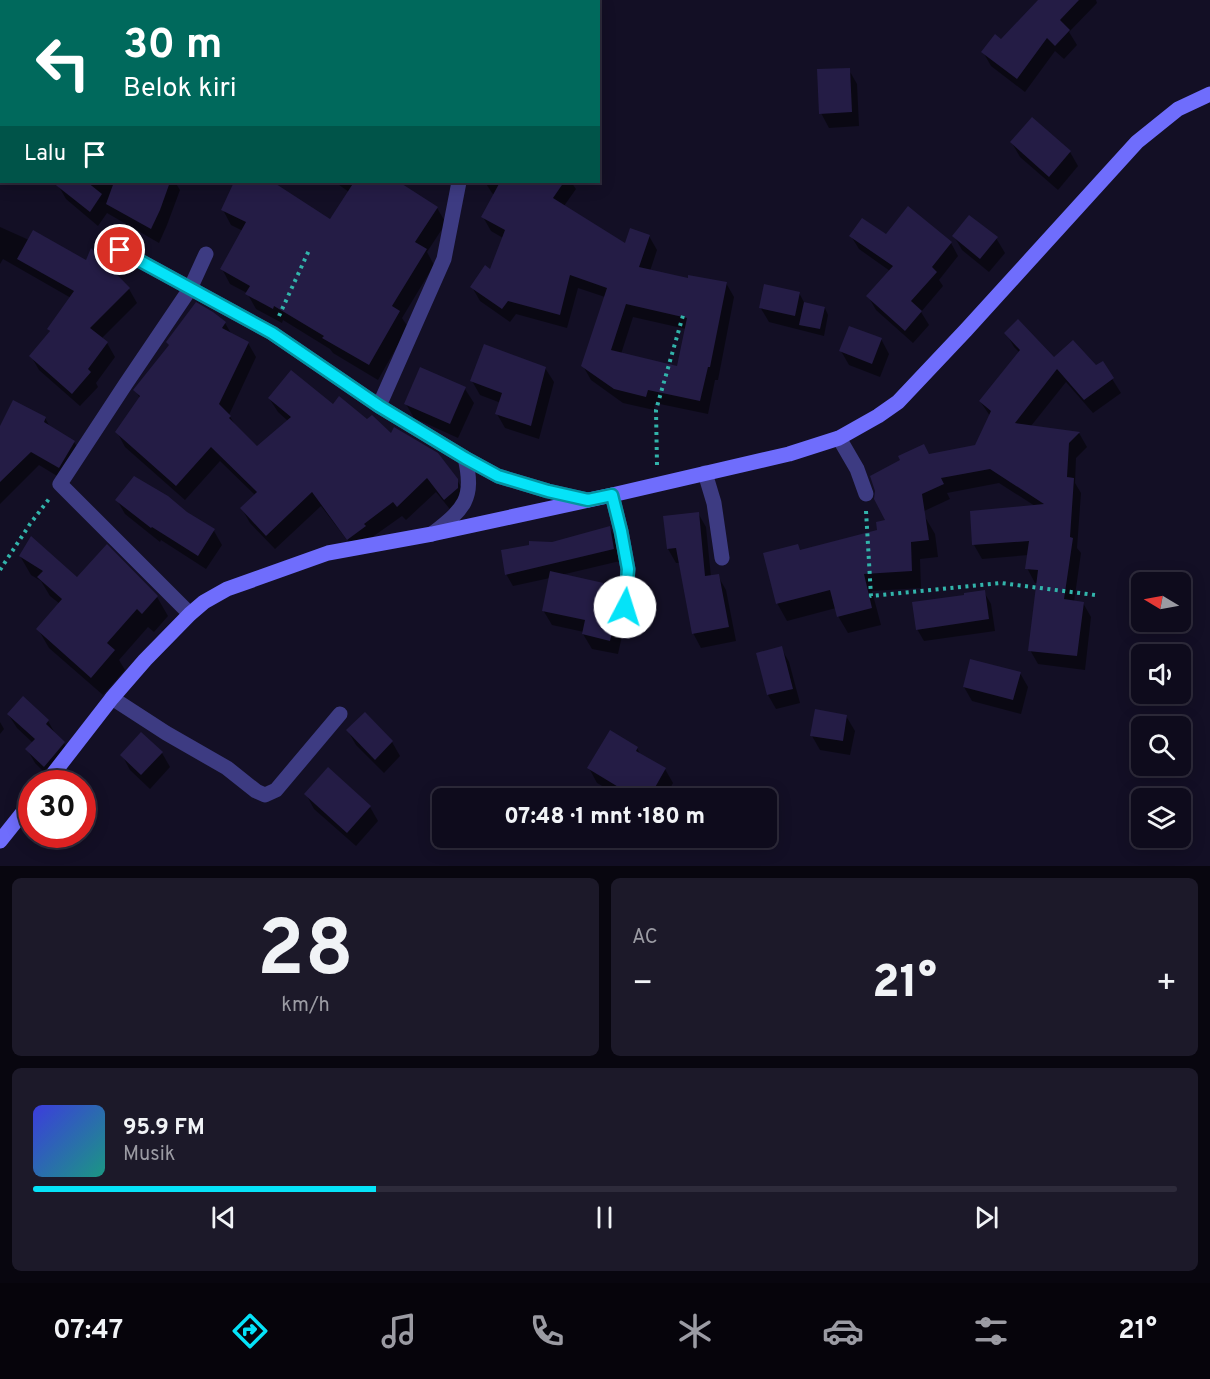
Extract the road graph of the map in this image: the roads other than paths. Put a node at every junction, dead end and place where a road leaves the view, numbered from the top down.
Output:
1 (1210, 94) edge
2 (459, 183) edge
3 (120, 250) dead end
4 (206, 254) dead end
5 (190, 289) junction
6 (379, 406) junction
7 (841, 441) junction
8 (465, 458) junction
9 (706, 477) junction
10 (866, 494) road end
11 (612, 497) junction
12 (588, 500) junction
13 (432, 534) junction
14 (722, 558) dead end
15 (625, 607) dead end
16 (190, 614) junction
17 (112, 698) junction
18 (340, 714) dead end
19 (56, 770) edge
20 (18, 818) edge
21 (0, 841) edge

1 - 7 main road
2 - 6 street
3 - 5 street
4 - 5 street
5 - 6 street
5 - 16 street
6 - 8 street
7 - 9 main road
7 - 10 street
8 - 12 street
8 - 13 street
9 - 11 main road
9 - 14 street
11 - 12 main road
11 - 15 street
12 - 13 main road
13 - 16 main road
16 - 17 main road
17 - 18 street
17 - 19 main road
20 - 21 main road

